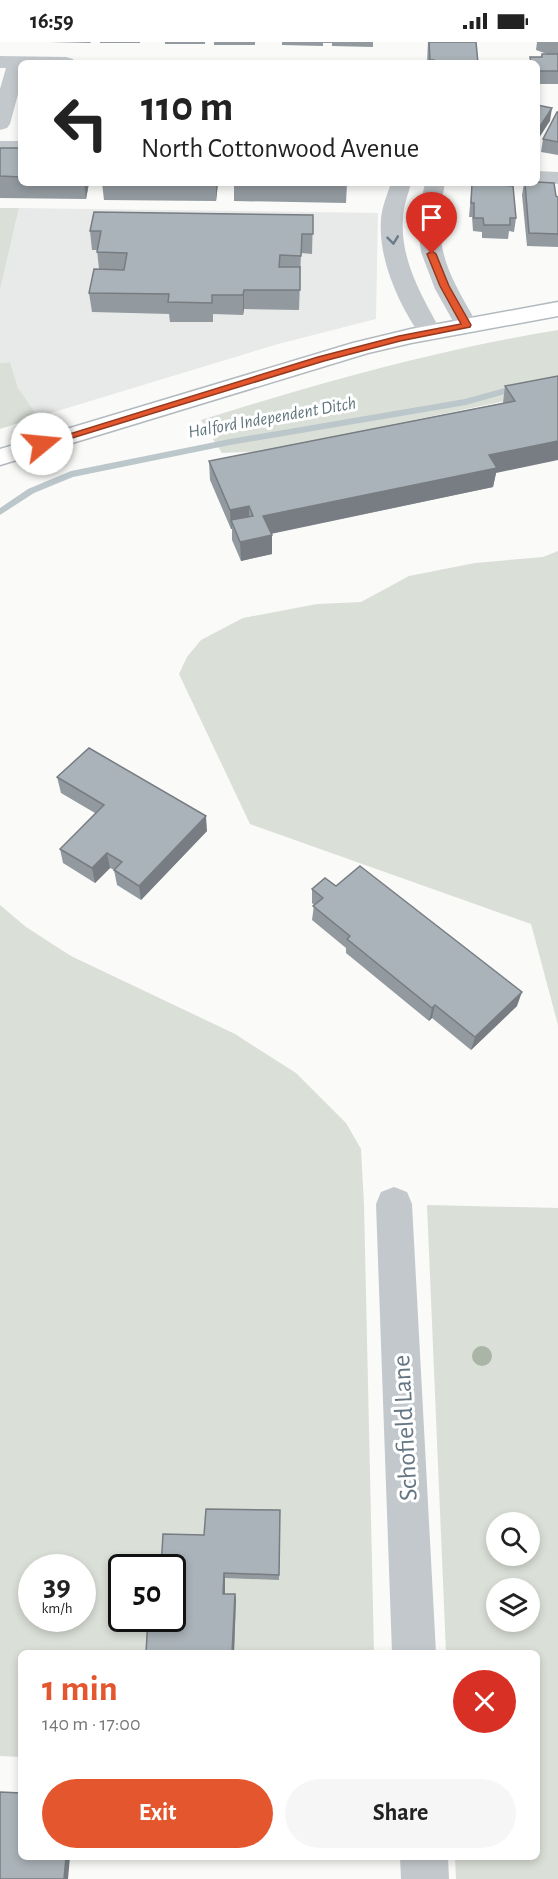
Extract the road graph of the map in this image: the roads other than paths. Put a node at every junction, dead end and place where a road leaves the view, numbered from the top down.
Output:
1 (9, 62) edge
2 (0, 124) edge
3 (0, 147) edge
4 (18, 147) edge
5 (540, 177) edge
6 (558, 178) edge
7 (400, 186) edge
8 (434, 186) edge
9 (558, 309) edge
10 (466, 325) junction
11 (430, 333) junction
12 (0, 457) edge
13 (394, 1204) dead end
14 (414, 1650) edge
15 (424, 1860) edge
16 (425, 1879) edge

1 - 2 street
3 - 4 street
5 - 6 street
7 -> 11 street
8 - 10 street
9 - 10 main road
10 - 11 main road
11 - 12 main road
13 - 14 street, Schofield Lane
15 - 16 street

